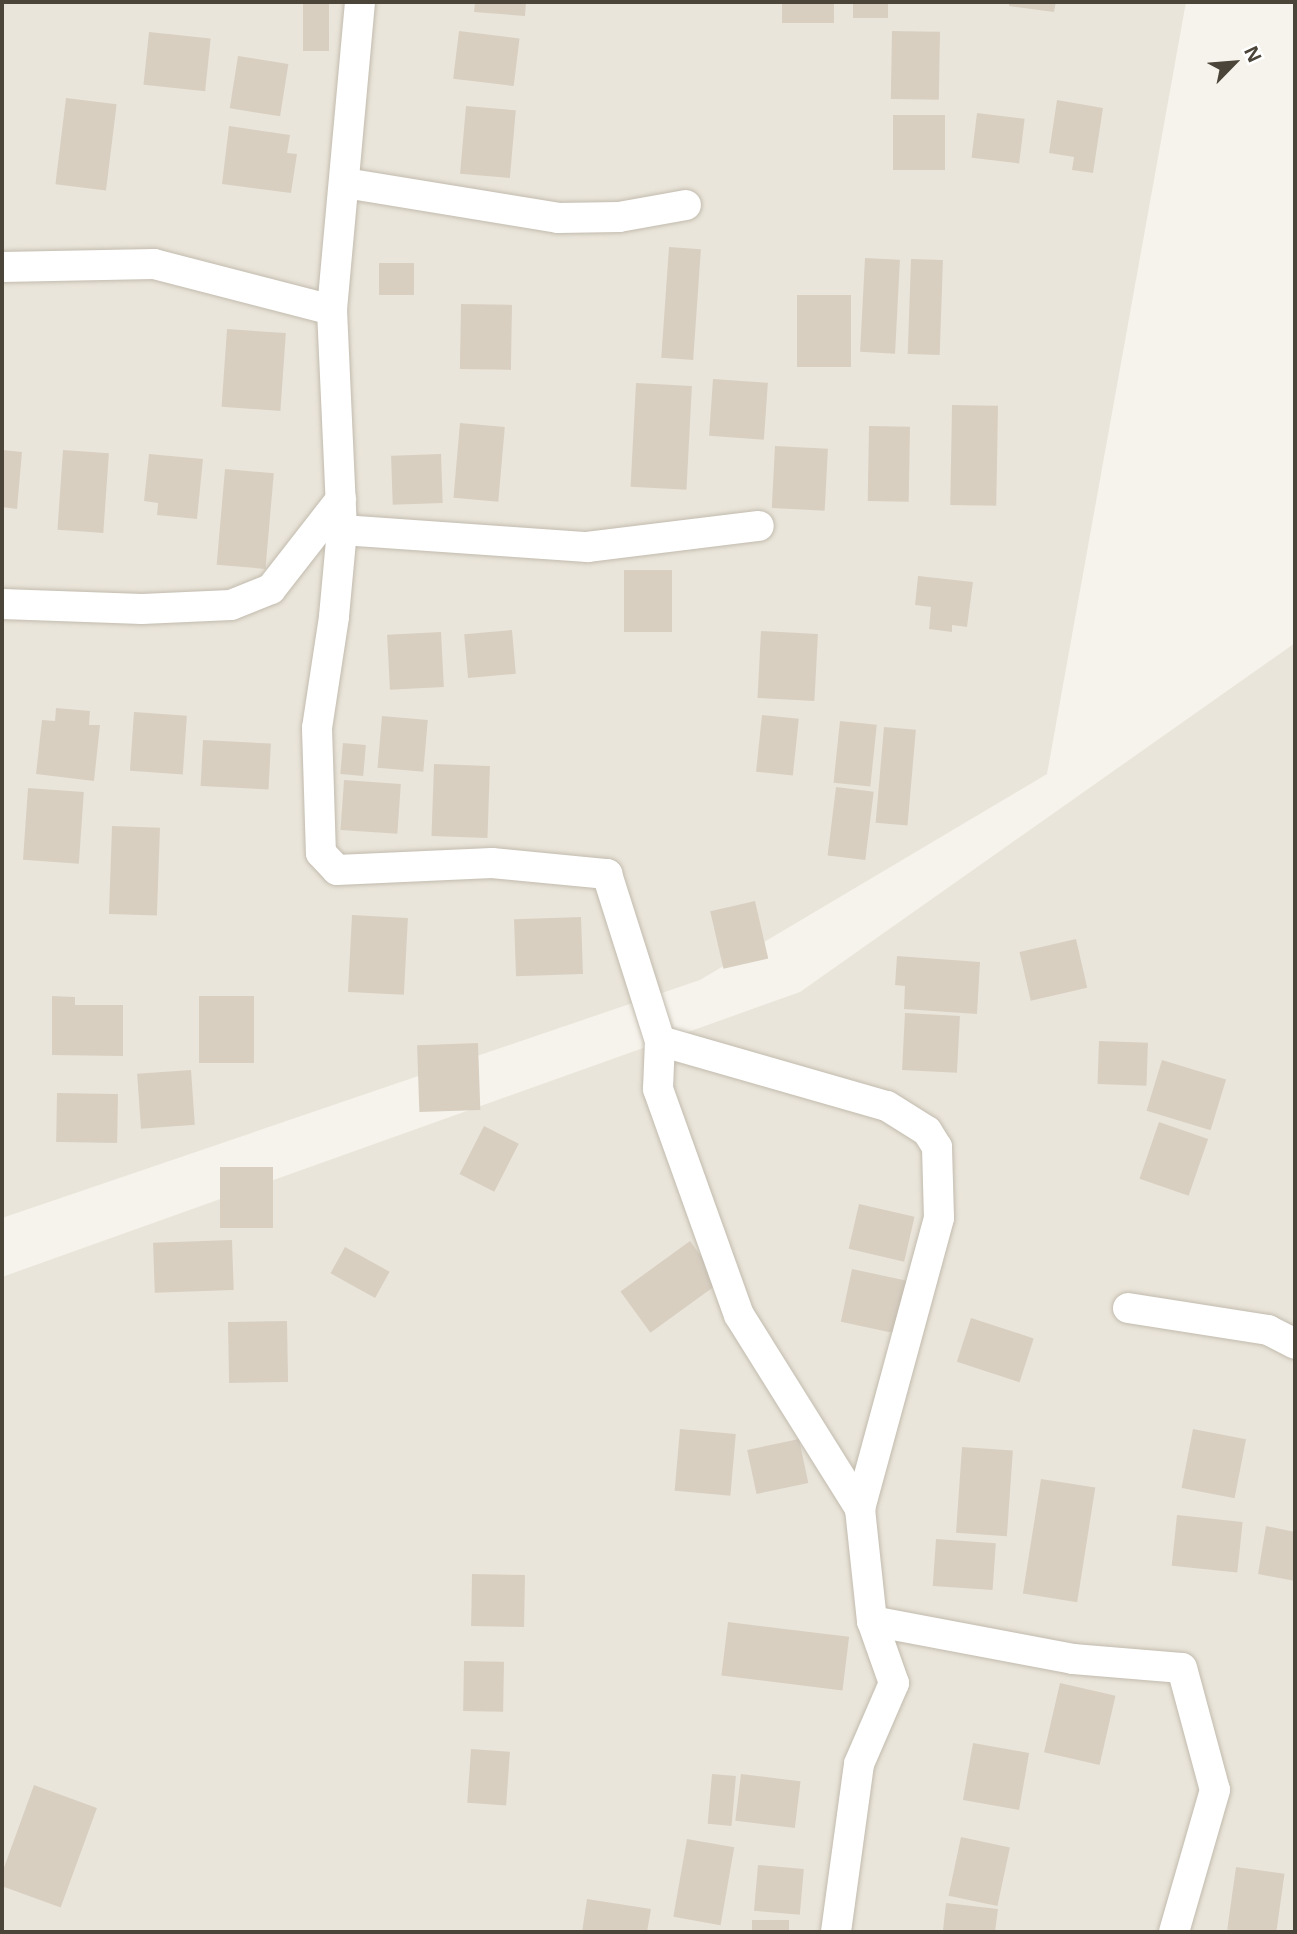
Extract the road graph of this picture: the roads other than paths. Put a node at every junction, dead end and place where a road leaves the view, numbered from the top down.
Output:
1 (360, 2) edge
2 (345, 183) junction
3 (686, 205) dead end
4 (2, 267) edge
5 (331, 310) junction
6 (341, 499) junction
7 (759, 526) dead end
8 (342, 530) junction
9 (2, 604) edge
10 (660, 1041) junction
11 (1128, 1308) dead end
12 (1295, 1344) edge
13 (860, 1509) junction
14 (872, 1621) junction
15 (836, 1932) edge
16 (1174, 1932) edge

1 - 2 street
2 - 3 street
2 - 5 street
4 - 5 street
5 - 6 street
6 - 8 street
6 - 9 street
7 - 8 street
8 - 10 street
10 - 13 street
10 - 13 street
11 - 12 street
13 - 14 street
14 - 15 street
14 - 16 street

